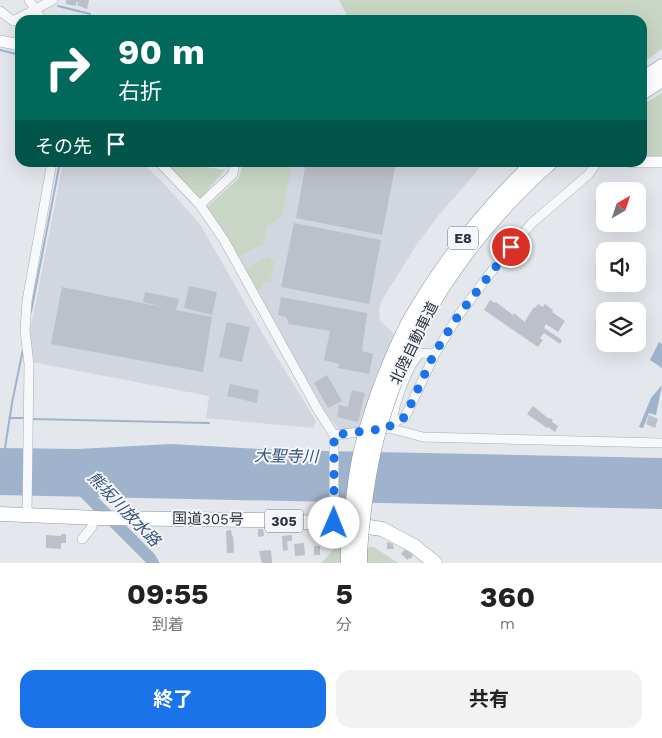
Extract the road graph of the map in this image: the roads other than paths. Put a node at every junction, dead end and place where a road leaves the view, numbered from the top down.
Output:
1 (29, 0) edge
2 (53, 0) edge
3 (35, 10) junction
4 (0, 11) edge
5 (25, 15) edge
6 (38, 15) edge
7 (15, 20) edge
8 (0, 41) edge
9 (15, 44) edge
10 (662, 66) edge
11 (647, 76) edge
12 (662, 80) edge
13 (647, 90) edge
14 (647, 162) edge
15 (662, 162) edge
16 (51, 167) edge
17 (164, 167) edge
18 (234, 167) edge
19 (529, 167) edge
20 (546, 167) edge
21 (594, 167) edge
22 (200, 204) junction
23 (412, 328) junction
24 (434, 354) junction
25 (390, 426) junction
26 (334, 435) junction
27 (662, 443) edge
28 (0, 514) edge
29 (27, 516) junction
30 (96, 518) junction
31 (334, 520) junction
32 (82, 539) dead end
33 (354, 557) edge
34 (435, 563) edge

1 - 3 street
2 - 3 street
3 - 5 street
3 - 6 street
4 - 7 street
8 - 9 main road
10 - 11 highway
12 - 13 highway
14 - 15 main road
16 - 29 street
17 - 22 street
18 - 22 street
19 - 23 highway, 北陸自動車道 / E8
20 - 23 highway, 北陸自動車道 / E8
21 - 24 street
22 - 26 street
23 - 33 highway, 北陸自動車道 / E8, bridge
24 - 25 street
24 - 25 street
25 - 26 street
25 - 27 street
26 - 31 street
28 - 29 highway, 国道305号 / 305
29 - 30 highway, 国道305号 / 305
30 - 31 highway, 国道305号 / 305
30 - 32 street
31 - 34 highway, 国道305号 / 305

